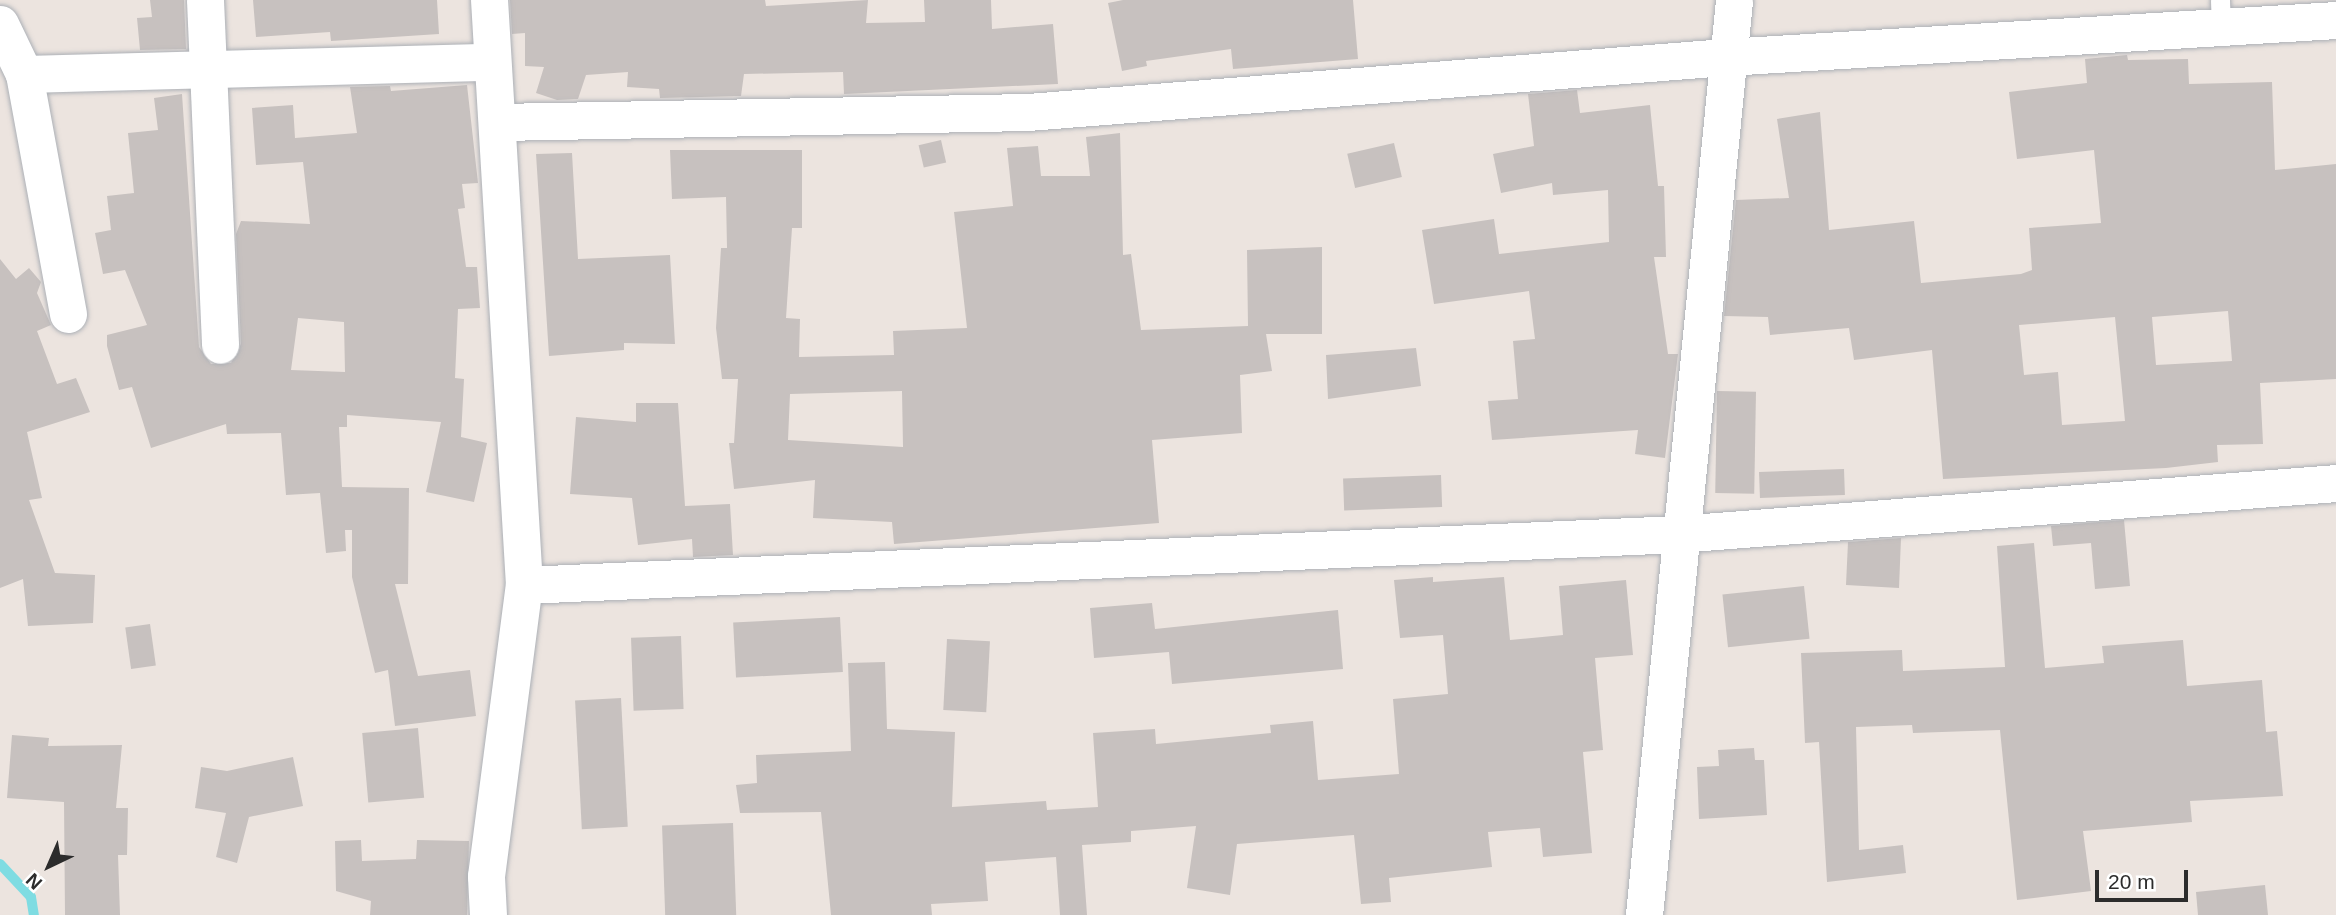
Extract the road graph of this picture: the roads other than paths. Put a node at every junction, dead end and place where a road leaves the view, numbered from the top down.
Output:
1 (205, 0) edge
2 (489, 0) edge
3 (1734, 0) edge
4 (2221, 14) edge
5 (2336, 20) edge
6 (0, 24) edge
7 (1727, 57) junction
8 (491, 62) junction
9 (208, 70) junction
10 (24, 74) junction
11 (498, 122) junction
12 (68, 314) dead end
13 (220, 345) dead end
14 (2336, 483) edge
15 (1678, 534) junction
16 (524, 585) junction
17 (488, 915) edge
18 (1644, 915) edge

1 - 9 street
2 - 8 street
3 - 7 street
4 - 5 street
4 - 7 street
6 - 10 street
7 - 11 street
7 - 15 street
8 - 9 street
8 - 11 street
9 - 10 street
9 - 13 street
10 - 12 street
11 - 16 street
14 - 15 street
15 - 16 street
15 - 18 street
16 - 17 street

